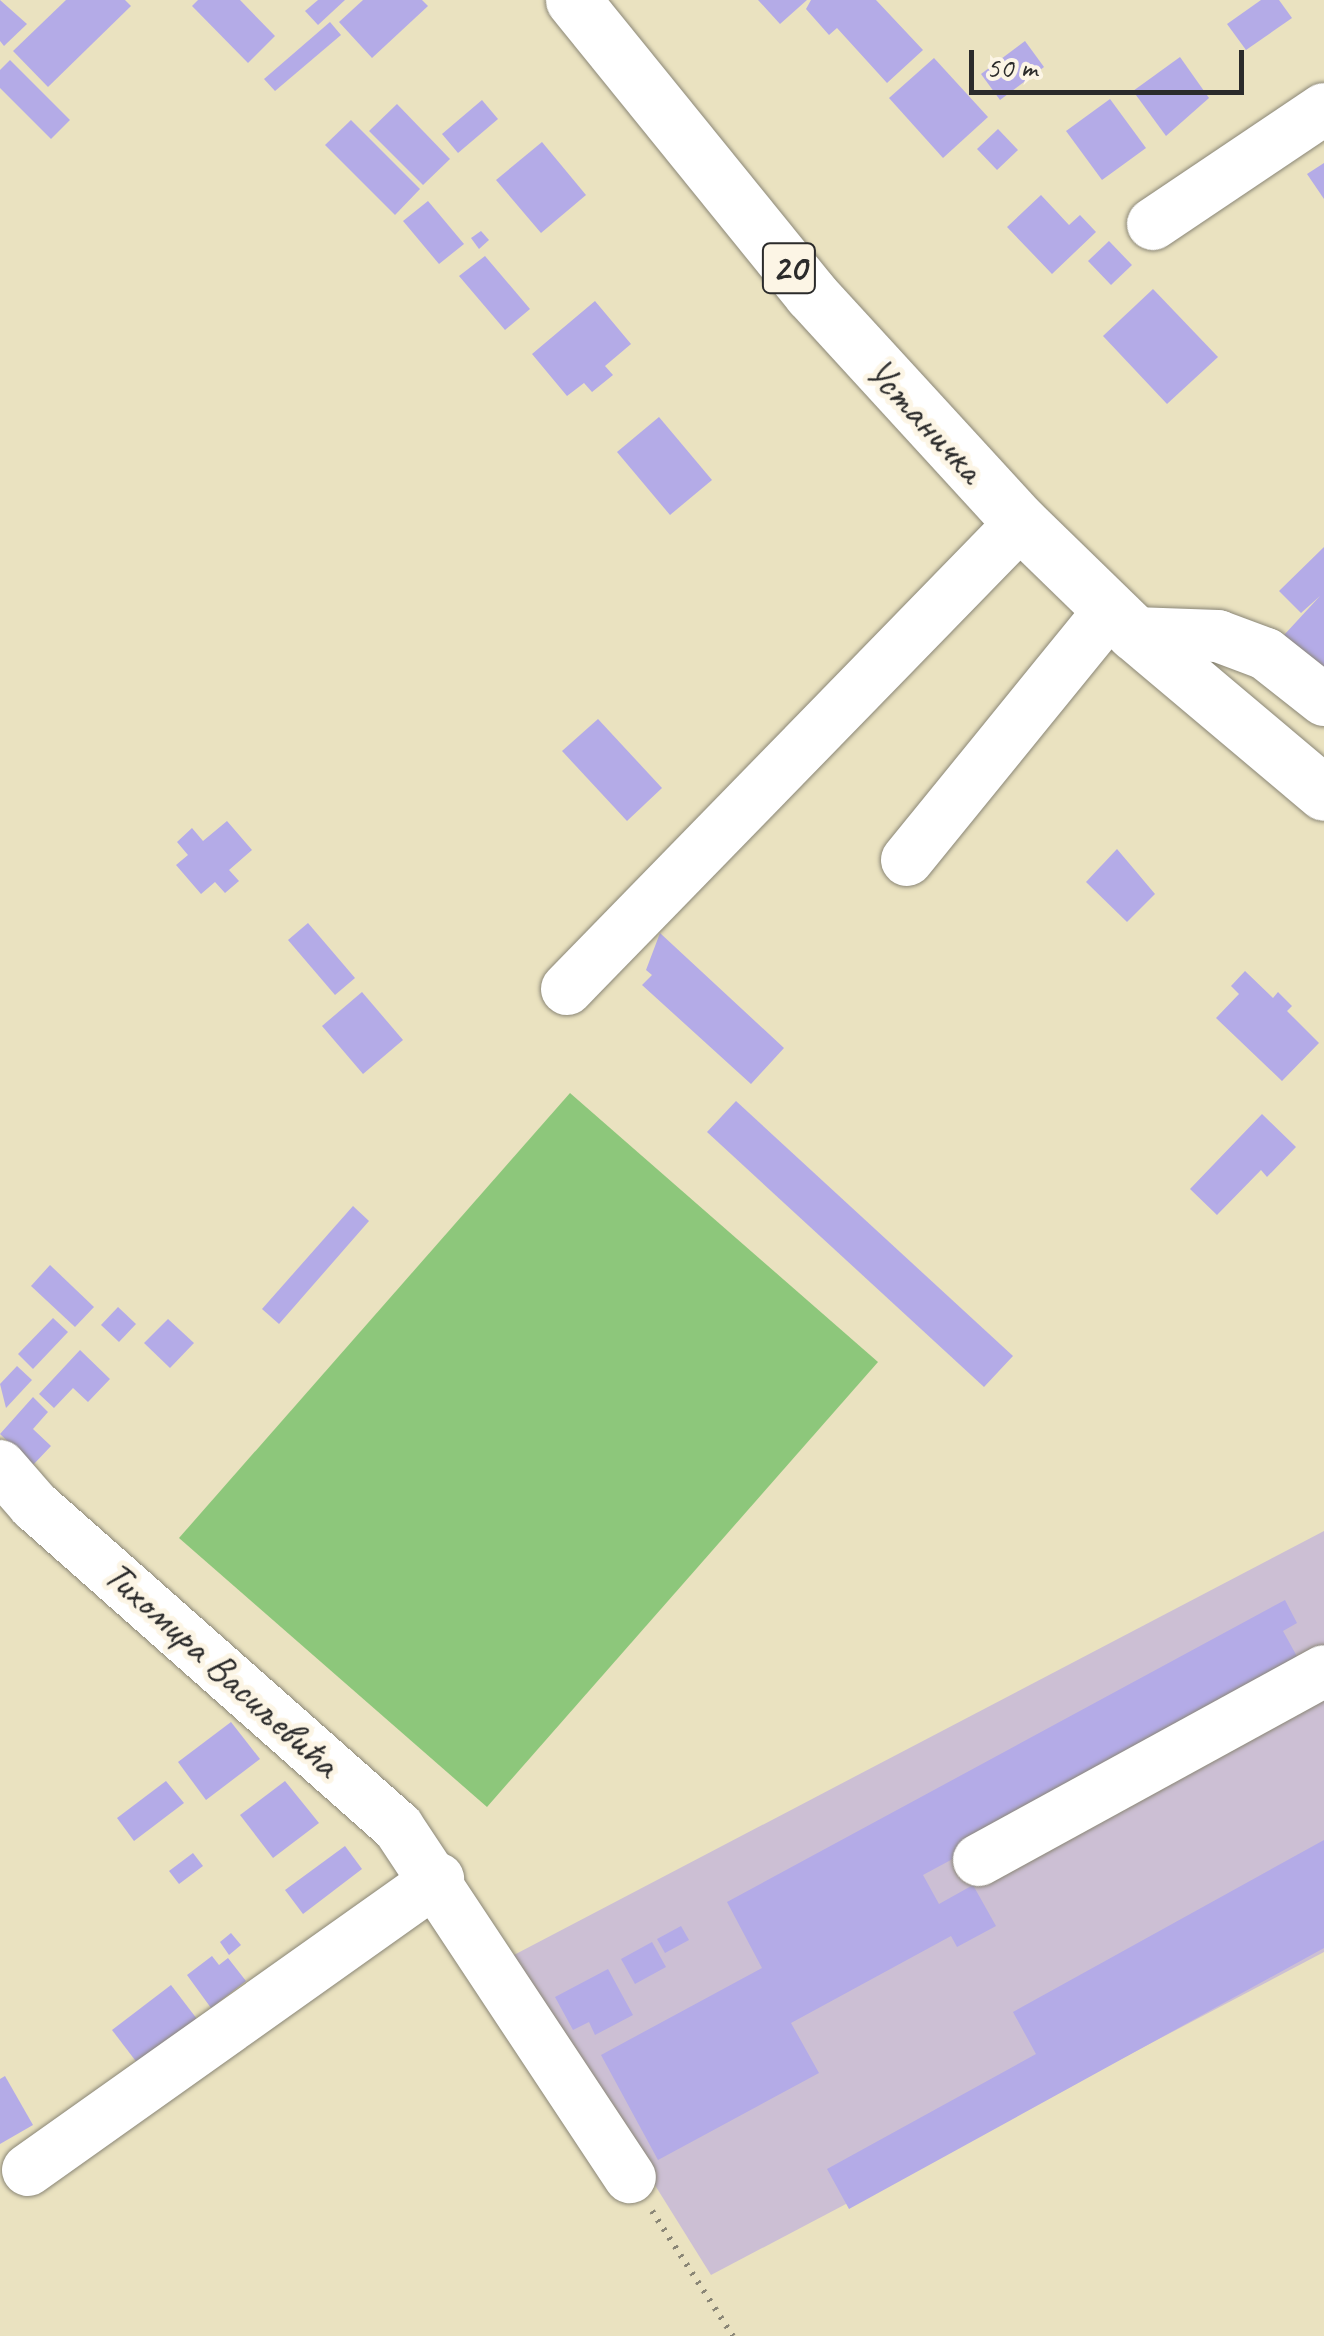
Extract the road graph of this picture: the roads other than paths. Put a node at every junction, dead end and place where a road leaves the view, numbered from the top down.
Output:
1 (573, 0) edge
2 (1324, 108) edge
3 (1153, 224) dead end
4 (1021, 523) junction
5 (1122, 622) junction
6 (1324, 700) edge
7 (1324, 793) edge
8 (907, 860) dead end
9 (567, 989) dead end
10 (0, 1466) edge
11 (1324, 1671) edge
12 (980, 1860) dead end
13 (438, 1879) junction
14 (28, 2170) dead end
15 (630, 2177) road end

1 - 4 main road, Устаничка / 20
2 - 3 street
4 - 5 main road, Устаничка / 20
4 - 9 street
5 - 6 street
5 - 7 main road, Устаничка / 20
5 - 8 street
10 - 13 street, Тихомира Васиљевића
11 - 12 street
13 - 14 street
13 - 15 street, Тихомира Васиљевића

